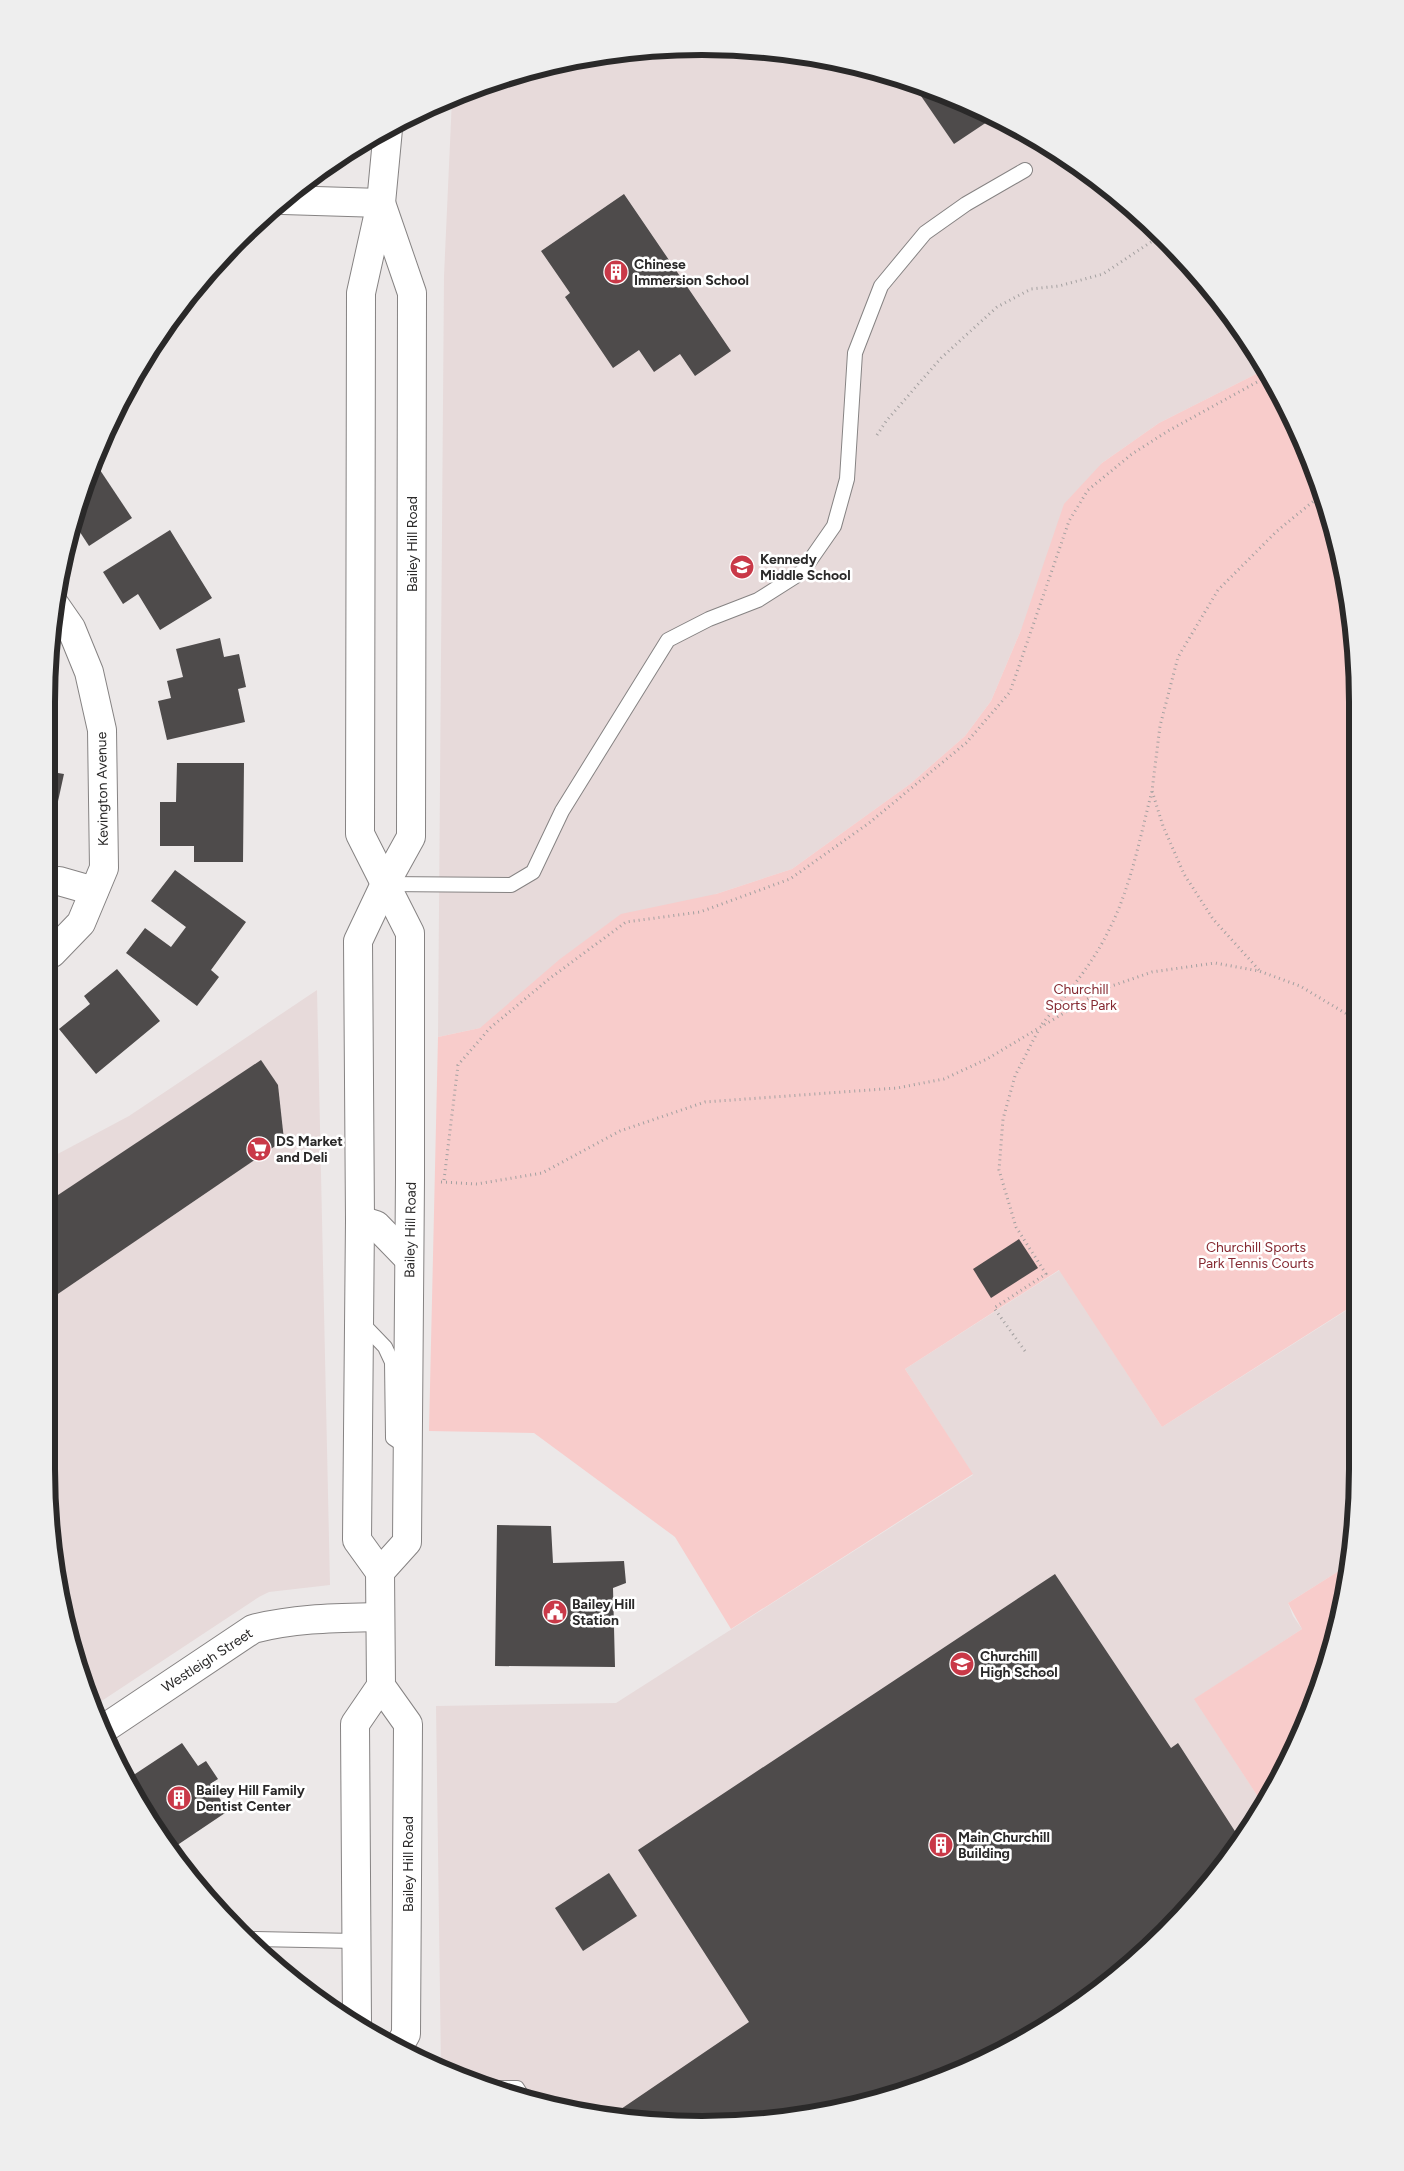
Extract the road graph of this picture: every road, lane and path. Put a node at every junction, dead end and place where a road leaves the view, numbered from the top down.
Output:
1 (387, 138) edge
2 (1025, 170) dead end
3 (294, 200) edge
4 (381, 203) junction
5 (1154, 240) edge
6 (1262, 379) edge
7 (847, 479) junction
8 (1316, 499) edge
9 (62, 614) edge
10 (1152, 790) junction
11 (55, 882) edge
12 (385, 884) junction
13 (94, 891) junction
14 (55, 950) edge
15 (1259, 971) junction
16 (1349, 1015) edge
17 (1040, 1027) junction
18 (410, 1179) junction
19 (444, 1183) junction
20 (360, 1220) junction
21 (409, 1259) junction
22 (359, 1321) junction
23 (1025, 1351) dead end
24 (408, 1448) junction
25 (380, 1572) junction
26 (380, 1617) junction
27 (381, 1686) junction
28 (108, 1726) edge
29 (259, 1939) edge
30 (356, 1941) junction
31 (357, 2016) edge
32 (402, 2041) edge

1 - 4 main road, Bailey Hill Road
2 - 7 lane
3 - 4 main road
4 - 12 main road, Bailey Hill Road
4 - 12 main road, Bailey Hill Road
5 - 7 path
6 - 19 path
7 - 12 lane
8 - 10 path
9 - 13 main road, Kevington Avenue
10 - 15 path
10 - 17 path
11 - 13 main road
12 - 18 main road, Bailey Hill Road
12 - 20 main road, Bailey Hill Road
13 - 14 main road, Kevington Avenue
15 - 16 path
15 - 17 path
17 - 19 path
17 - 23 path
18 - 19 path
18 - 21 main road, Bailey Hill Road
20 - 21 main road
20 - 22 main road, Bailey Hill Road
21 - 24 main road, Bailey Hill Road
22 - 24 lane
22 - 25 main road, Bailey Hill Road
24 - 25 main road, Bailey Hill Road
25 - 26 main road
26 - 27 main road
26 - 28 main road, Westleigh Street
27 - 30 main road
27 - 32 main road, Bailey Hill Road
29 - 30 lane
30 - 31 main road

